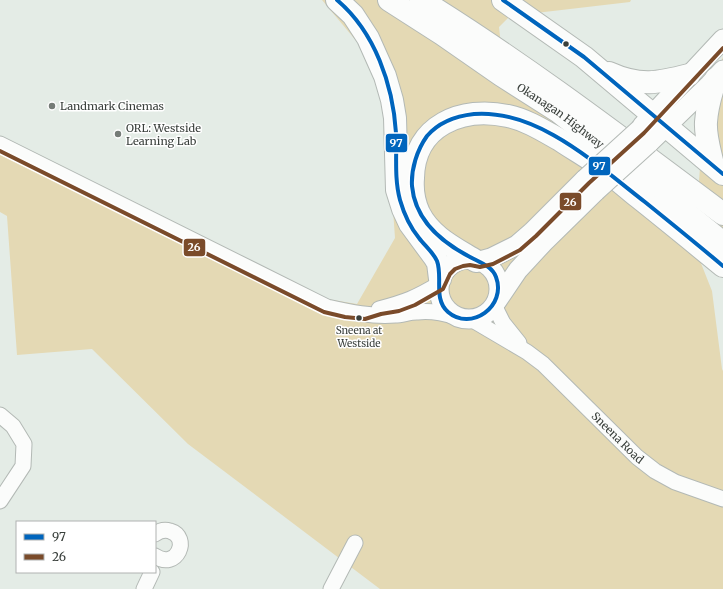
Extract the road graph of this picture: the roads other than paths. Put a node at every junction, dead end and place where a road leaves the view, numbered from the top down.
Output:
1 (337, 0) edge
2 (389, 0) edge
3 (421, 0) edge
4 (503, 0) edge
5 (723, 39) edge
6 (594, 66) junction
7 (719, 74) edge
8 (689, 75) junction
9 (652, 128) junction
10 (0, 144) edge
11 (718, 170) edge
12 (590, 185) junction
13 (723, 214) edge
14 (723, 243) edge
15 (478, 261) junction
16 (723, 266) edge
17 (440, 281) junction
18 (495, 303) junction
19 (365, 313) junction
20 (464, 318) junction
21 (528, 352) junction
22 (0, 415) edge
23 (723, 499) edge
24 (0, 502) edge
25 (156, 533) edge
26 (355, 543) dead end
27 (156, 560) edge
28 (152, 573) edge
29 (144, 589) edge
30 (331, 589) edge

1 - 17 highway
2 - 14 highway, Okanagan Highway
3 - 13 highway, Okanagan Highway
4 - 6 highway
5 - 8 main road
6 - 8 highway
6 - 9 highway
7 - 9 main road
7 - 11 highway
8 - 9 main road
9 - 11 highway
9 - 12 main road, bridge
10 - 19 street, Sneena Road
12 - 15 main road
12 - 18 main road
15 - 16 highway
15 - 17 main road
15 - 18 main road
17 - 19 street, Sneena Road
17 - 20 main road
18 - 20 main road
18 - 21 street, Sneena Road
19 - 20 street, Sneena Road
20 - 21 street, Sneena Road
21 - 23 street, Sneena Road
22 - 24 street
25 - 27 street
26 - 30 street
28 - 29 street

